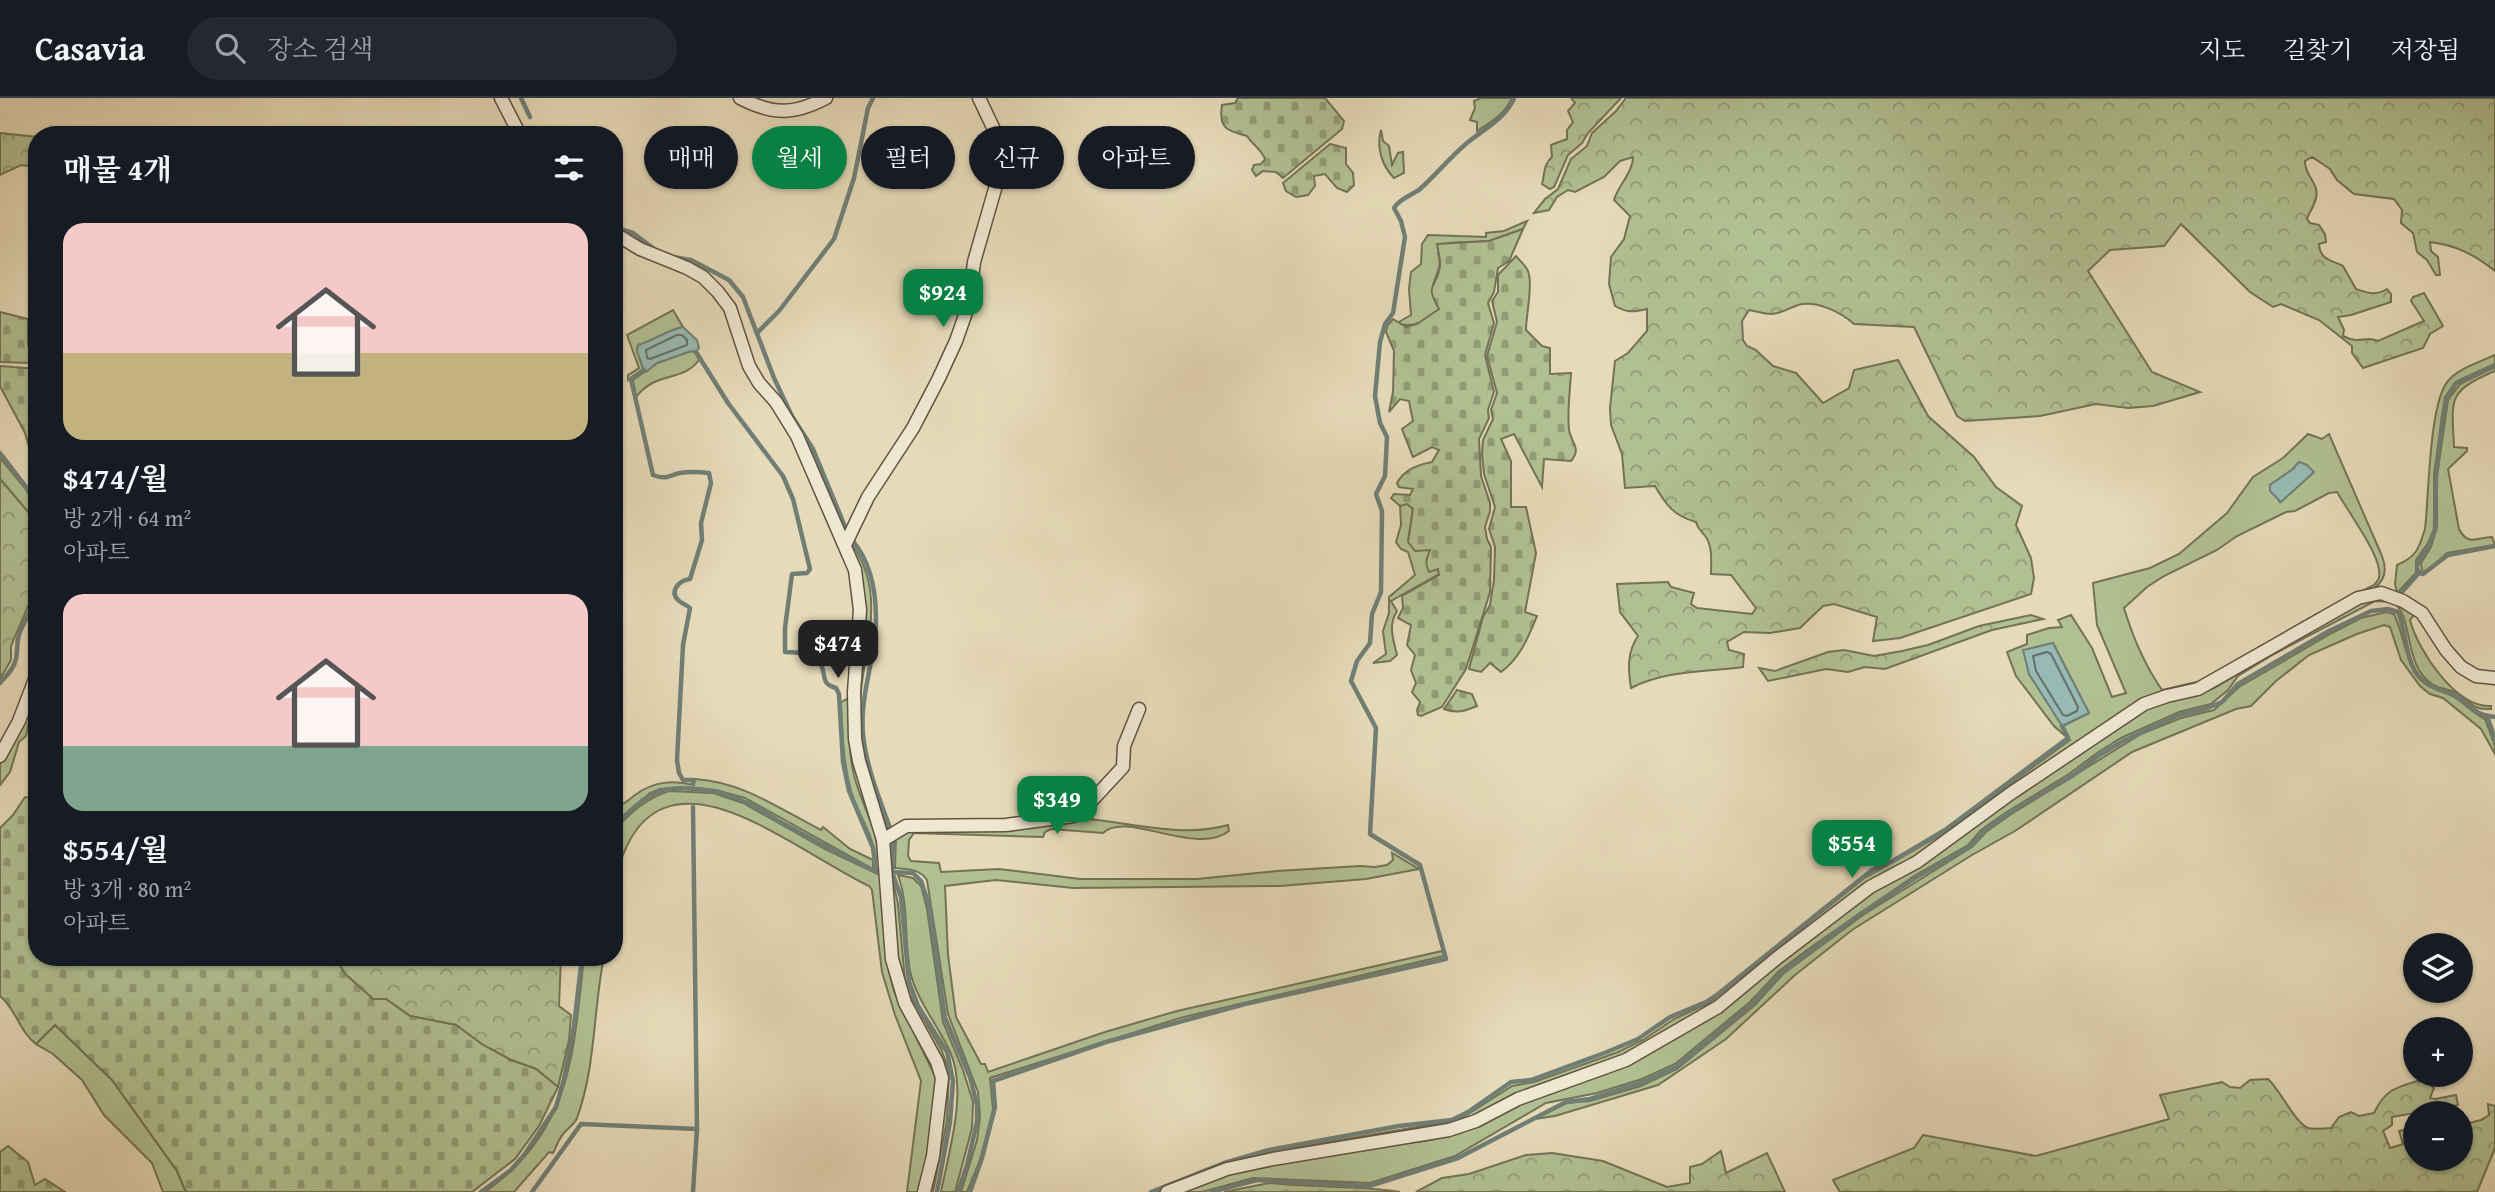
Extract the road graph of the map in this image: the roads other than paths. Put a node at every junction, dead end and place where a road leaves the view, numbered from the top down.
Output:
1 (501, 98) edge
2 (740, 98) edge
3 (827, 98) edge
4 (979, 98) edge
5 (515, 126) edge
6 (623, 238) edge
7 (845, 545) junction
8 (2495, 678) edge
9 (28, 698) edge
10 (1139, 709) dead end
11 (0, 757) edge
12 (883, 840) junction
13 (924, 1192) edge
14 (1167, 1192) edge

1 - 5 street
2 - 3 street
4 - 7 street
6 - 7 street
7 - 12 street
8 - 14 street
9 - 11 street
10 - 12 street
12 - 13 street

